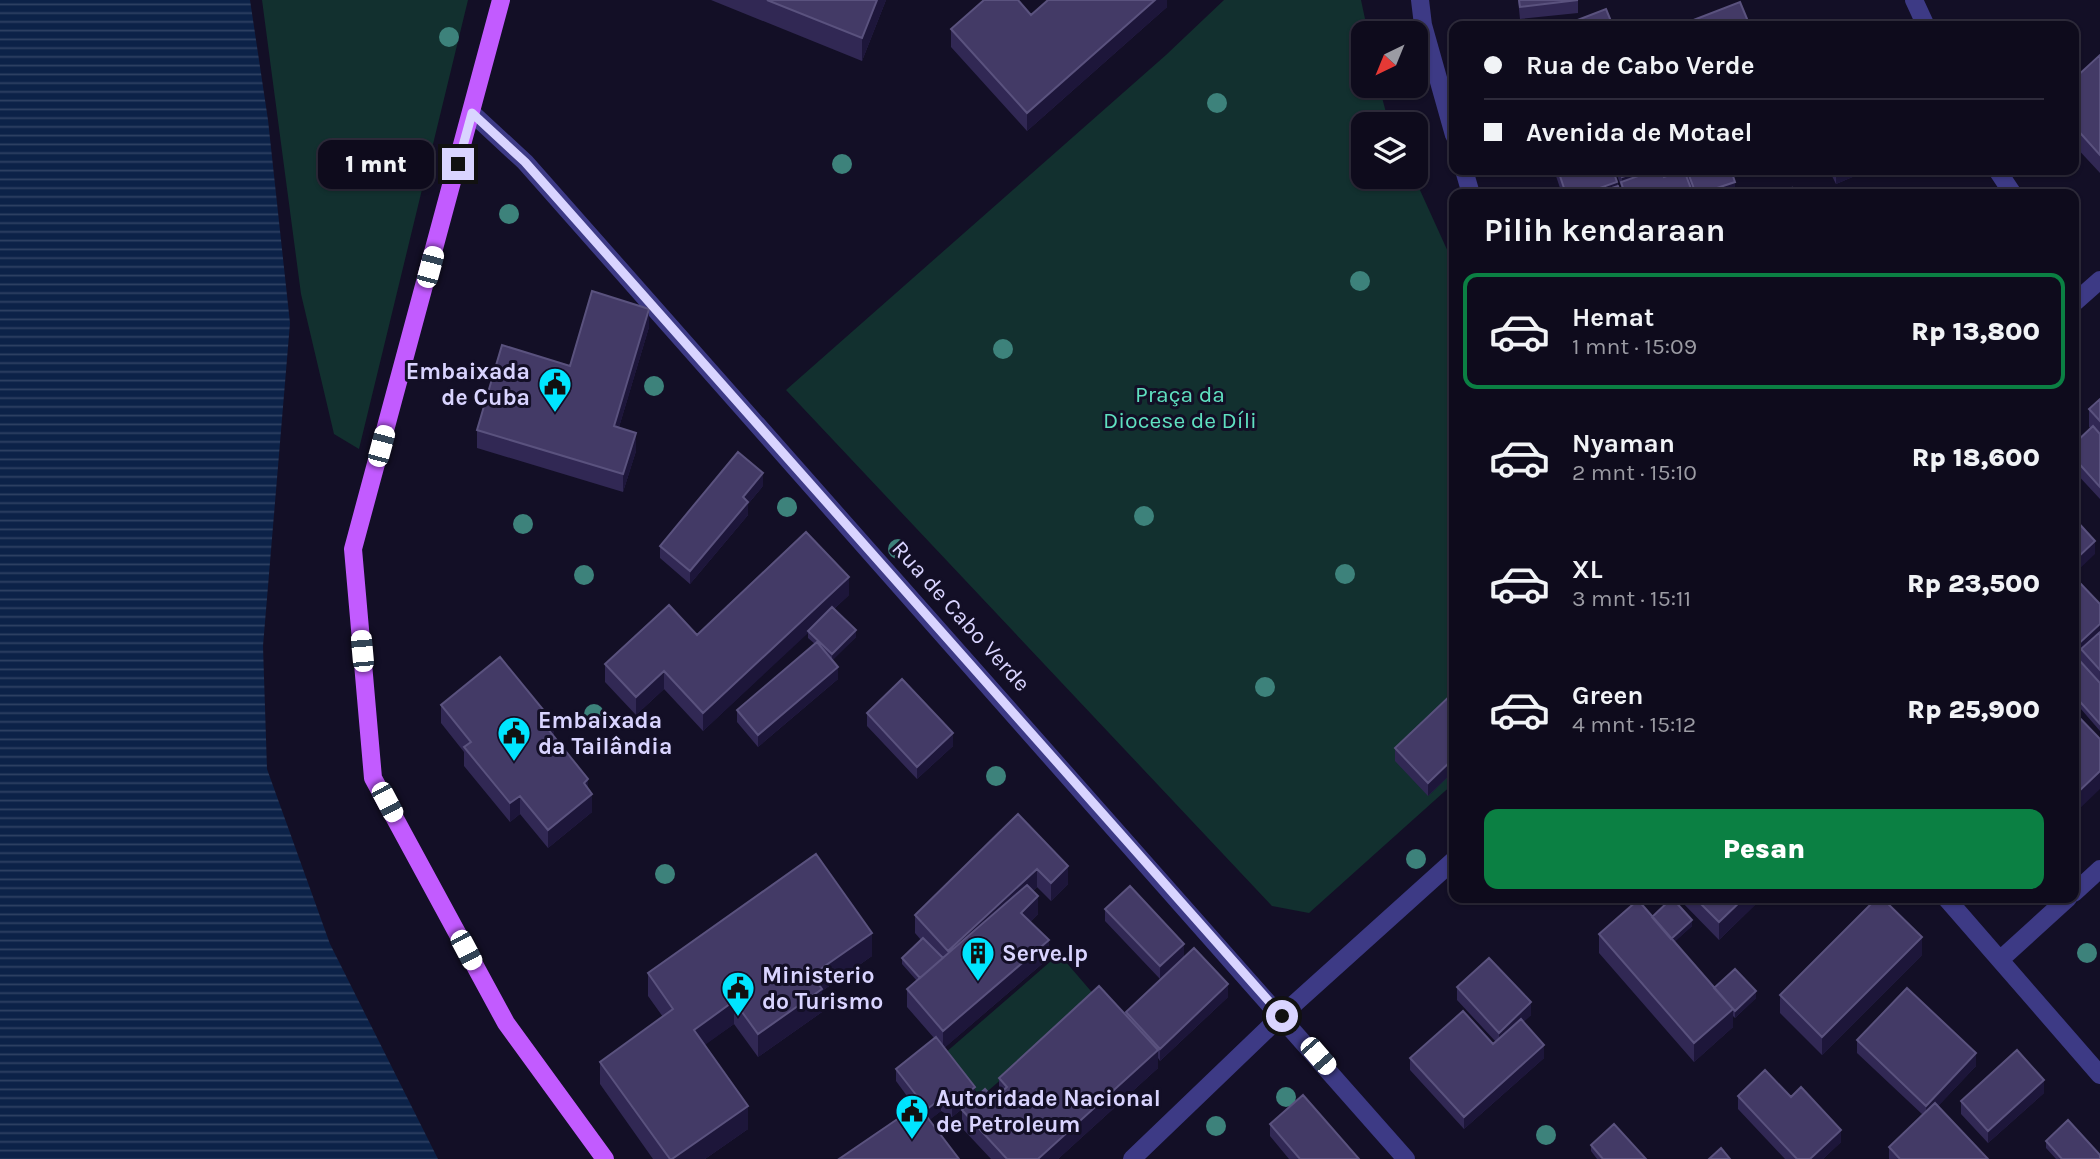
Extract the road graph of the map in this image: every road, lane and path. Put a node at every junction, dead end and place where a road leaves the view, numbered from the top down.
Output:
1 (501, 0) edge
2 (1420, 0) edge
3 (1914, 0) edge
4 (1924, 21) edge
5 (472, 113) junction
6 (1449, 117) edge
7 (2100, 280) edge
8 (2079, 293) edge
9 (1449, 865) edge
10 (2100, 869) edge
11 (2079, 888) edge
12 (1951, 903) edge
13 (2063, 903) edge
14 (2001, 959) junction
15 (1282, 1016) junction
16 (2100, 1075) edge
17 (605, 1159) edge
18 (1132, 1159) edge
19 (1406, 1159) edge

1 - 5 main road
2 - 6 street
3 - 4 street
5 - 15 street, Rua de Cabo Verde
5 - 17 main road
7 - 8 street
9 - 15 street
10 - 11 street
12 - 14 street
13 - 14 street
14 - 16 street
15 - 18 street
15 - 19 street, Rua de Cabo Verde

